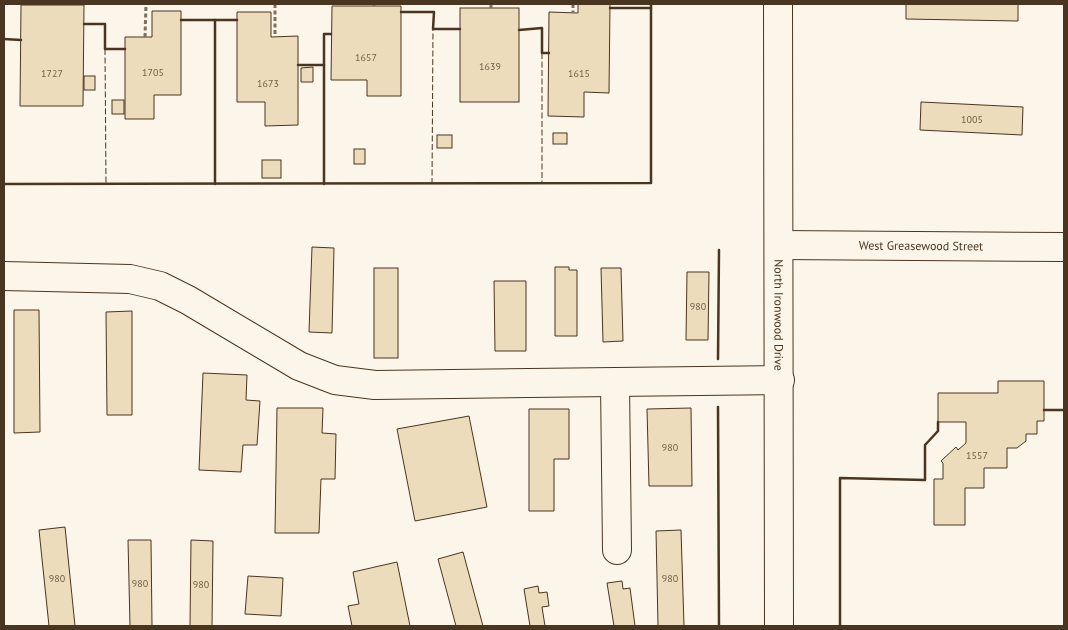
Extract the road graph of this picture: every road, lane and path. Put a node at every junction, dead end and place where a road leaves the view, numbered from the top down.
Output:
1 (146, 4) edge
2 (275, 4) edge
3 (573, 4) edge
4 (778, 4) edge
5 (573, 13) dead end
6 (145, 37) dead end
7 (275, 37) dead end
8 (779, 245) junction
9 (1064, 247) edge
10 (4, 276) edge
11 (780, 380) junction
12 (615, 382) junction
13 (617, 550) dead end
14 (780, 626) edge

1 - 6 path
2 - 7 path
3 - 5 path
4 - 8 street, North Ironwood Drive
8 - 9 street, West Greasewood Street
8 - 11 street, North Ironwood Drive
10 - 12 street
11 - 12 street
11 - 14 street, North Ironwood Drive
12 - 13 street

